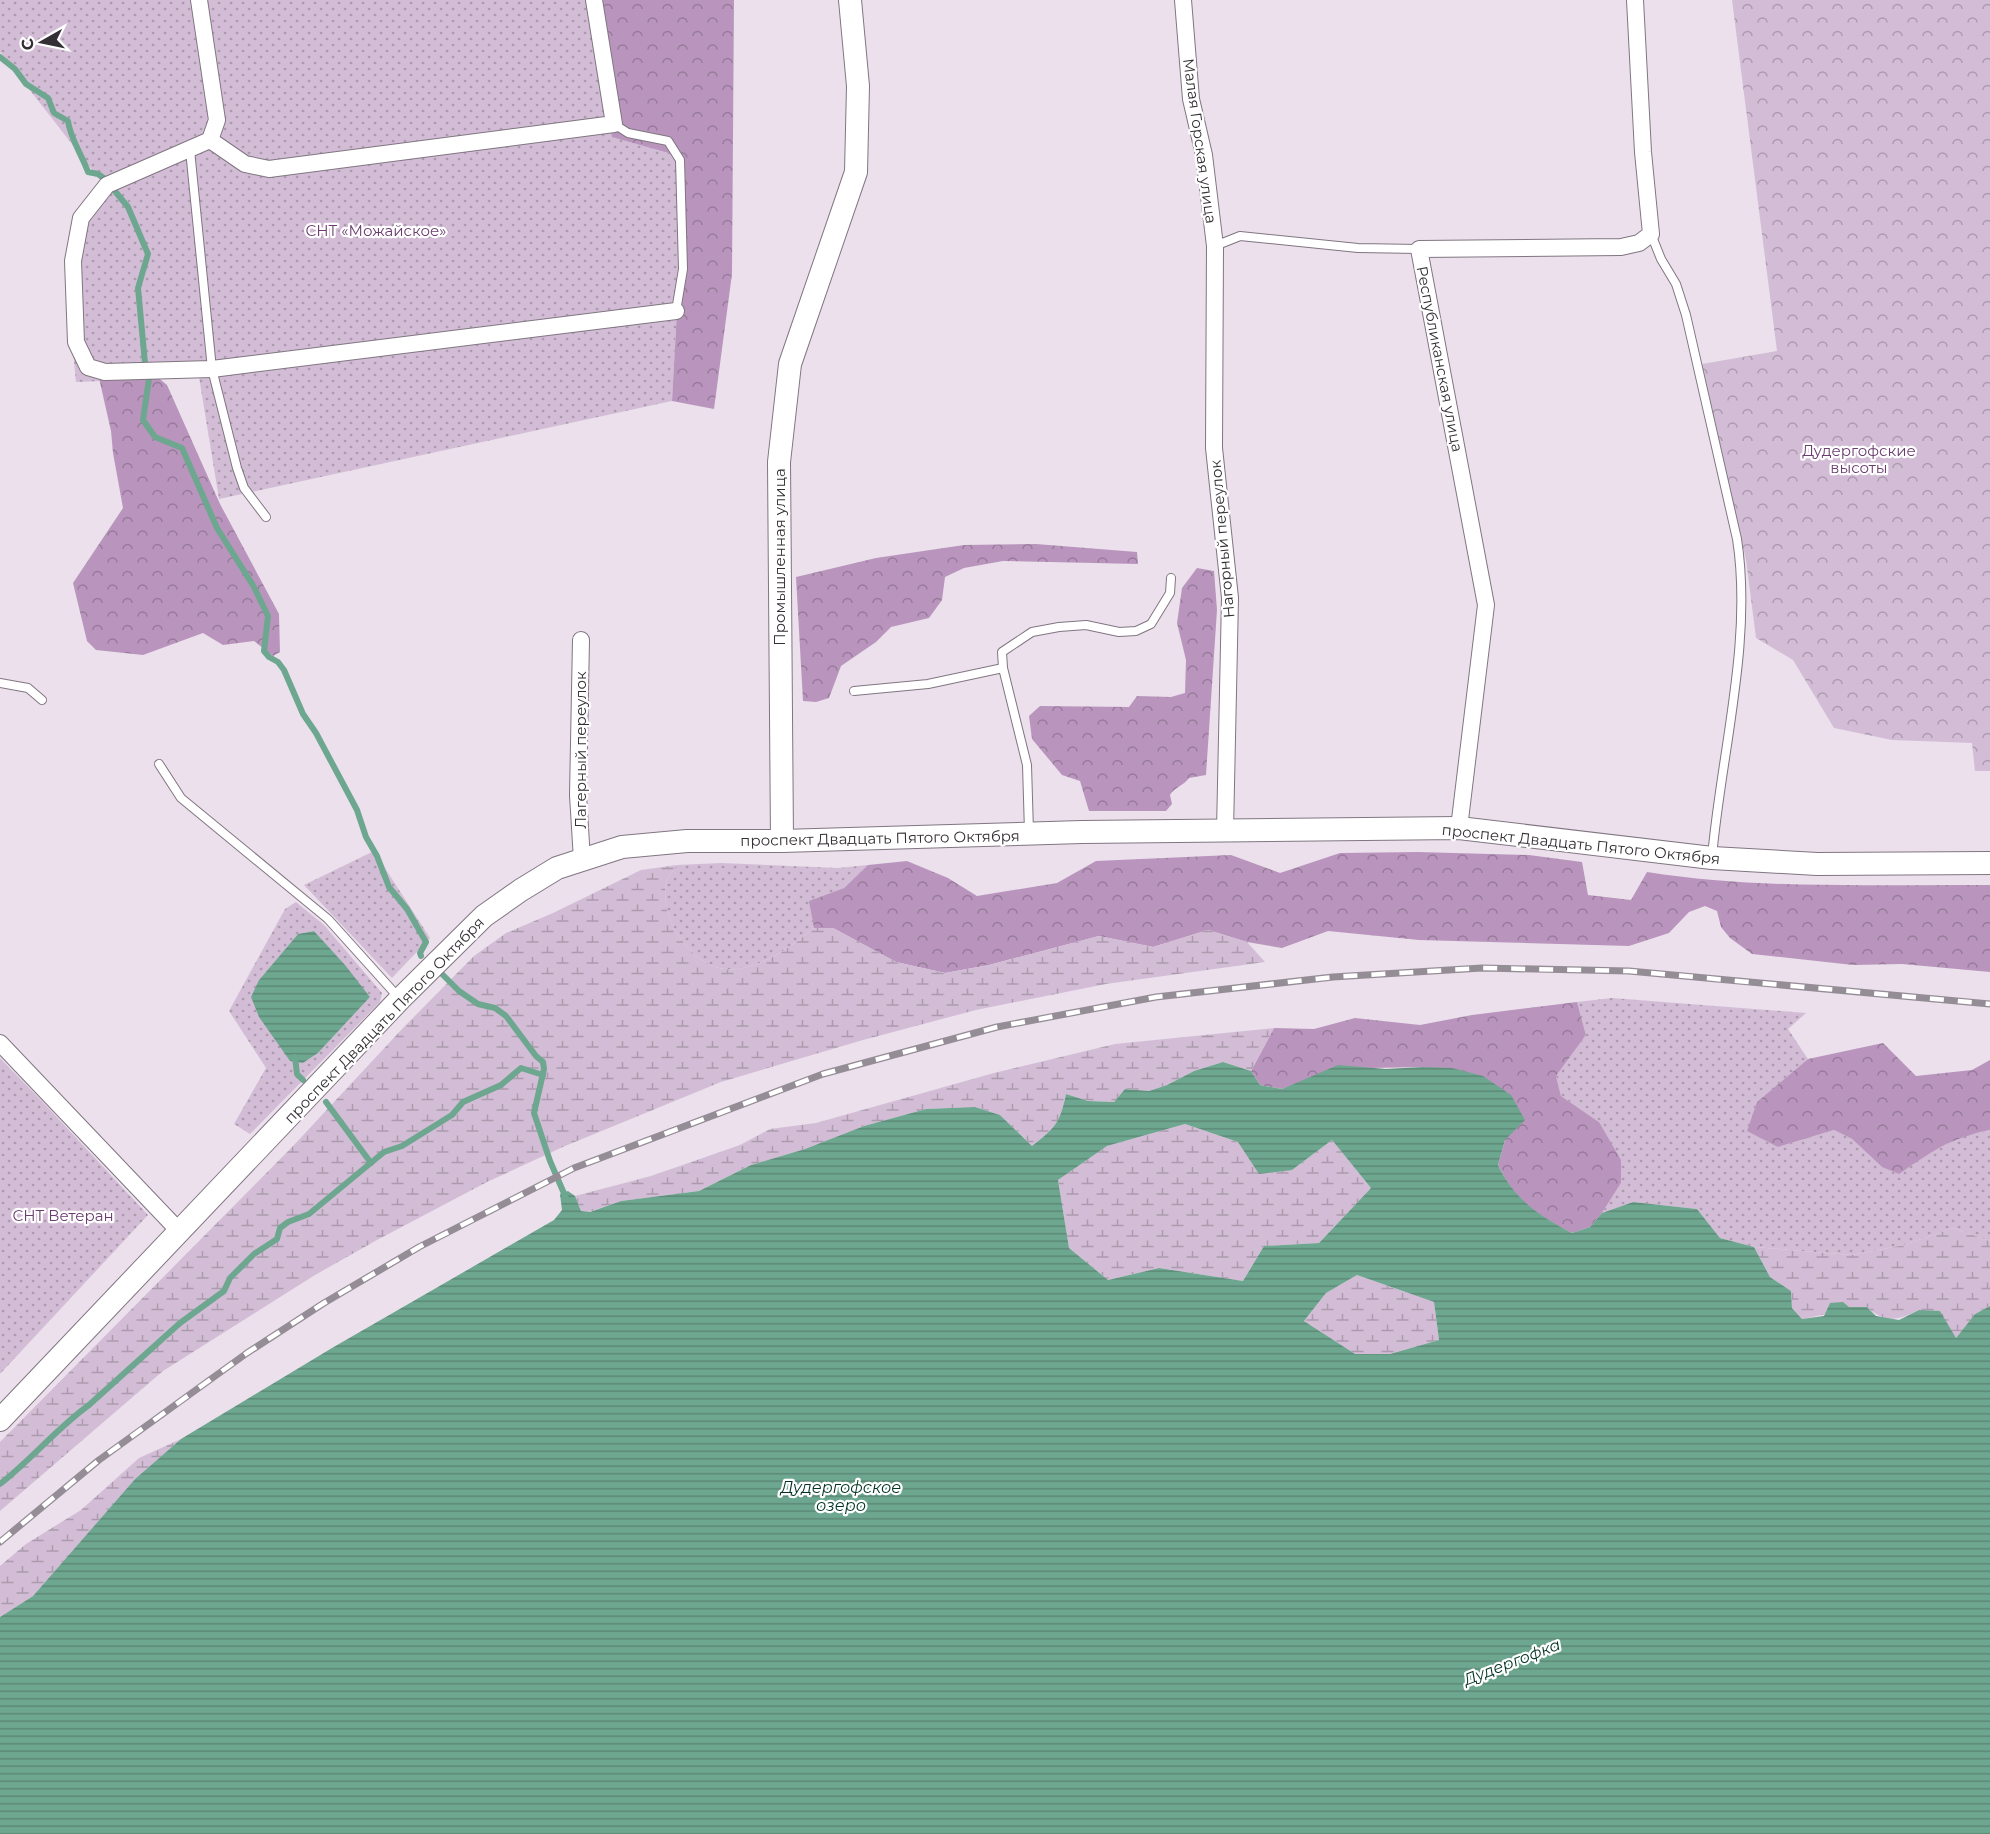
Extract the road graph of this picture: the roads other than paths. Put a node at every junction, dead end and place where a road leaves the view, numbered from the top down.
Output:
1 (199, 0) edge
2 (594, 0) edge
3 (850, 0) edge
4 (1183, 0) edge
5 (1635, 0) edge
6 (614, 124) junction
7 (210, 141) junction
8 (190, 150) junction
9 (1651, 234) junction
10 (1215, 246) junction
11 (1419, 249) junction
12 (676, 310) joint
13 (212, 369) junction
14 (266, 517) dead end
15 (1172, 578) dead end
16 (581, 640) dead end
17 (1003, 669) junction
18 (0, 683) edge
19 (854, 691) dead end
20 (42, 700) dead end
21 (159, 764) dead end
22 (1459, 828) junction
23 (1226, 831) junction
24 (1029, 834) junction
25 (782, 841) junction
26 (1712, 858) junction
27 (582, 860) junction
28 (1990, 864) edge
29 (400, 999) junction
30 (0, 1043) edge
31 (180, 1232) junction
32 (0, 1420) edge

1 - 7 street
2 - 6 street
3 - 25 street, Промышленная улица
4 - 10 street, Малая Горская улица
5 - 9 street
6 - 7 street
6 - 12 lane
7 - 8 street
8 - 13 lane
8 - 13 street
9 - 11 street, Республиканская улица
9 - 26 lane
10 - 11 lane
10 - 23 street, Нагорный переулок
11 - 22 street, Республиканская улица
12 - 13 street
13 - 14 lane
15 - 17 lane
16 - 27 street, Лагерный переулок
17 - 19 lane
17 - 24 lane
18 - 20 lane
21 - 29 lane
22 - 23 street, проспект Двадцать Пятого Октября
22 - 26 street, проспект Двадцать Пятого Октября
23 - 24 street, проспект Двадцать Пятого Октября
24 - 25 street, проспект Двадцать Пятого Октября
25 - 27 street, проспект Двадцать Пятого Октября
26 - 28 street, проспект Двадцать Пятого Октября
27 - 29 street, проспект Двадцать Пятого Октября
29 - 31 street, проспект Двадцать Пятого Октября
30 - 31 street
31 - 32 street, проспект Двадцать Пятого Октября

